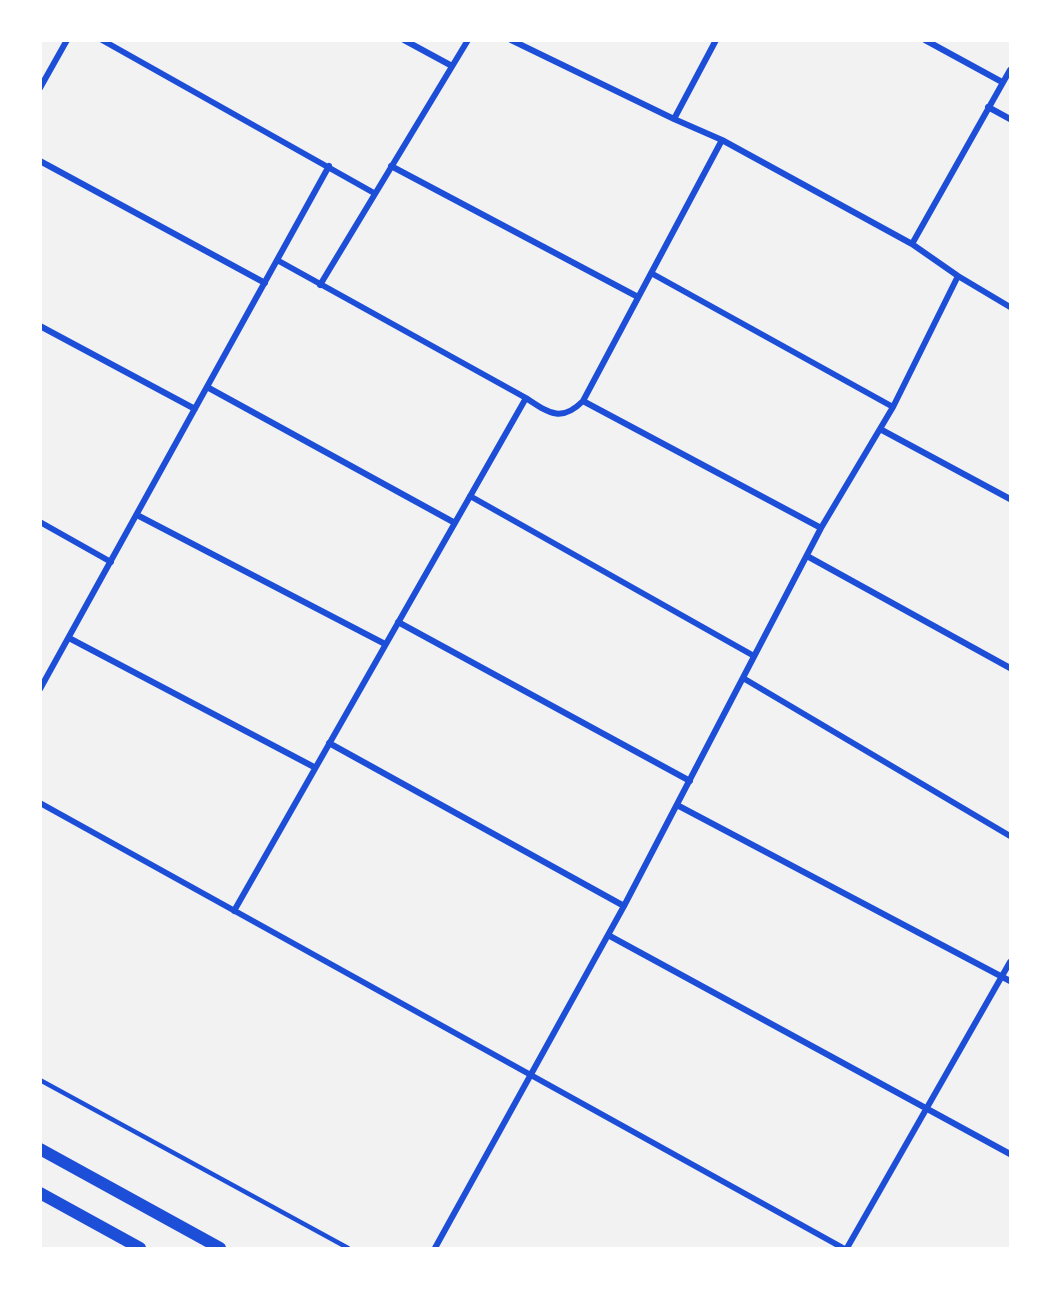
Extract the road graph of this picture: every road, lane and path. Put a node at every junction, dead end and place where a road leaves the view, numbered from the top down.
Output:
1 (67, 40) edge
2 (102, 40) edge
3 (404, 40) edge
4 (468, 40) edge
5 (511, 40) edge
6 (716, 40) edge
7 (925, 40) edge
8 (452, 66) junction
9 (1011, 70) edge
10 (1002, 82) junction
11 (40, 88) edge
12 (988, 107) junction
13 (674, 119) junction
14 (1011, 119) edge
15 (722, 140) junction
16 (40, 161) edge
17 (329, 166) junction
18 (391, 166) junction
19 (374, 193) junction
20 (912, 244) junction
21 (277, 260) junction
22 (651, 273) junction
23 (958, 276) junction
24 (265, 283) junction
25 (320, 285) junction
26 (639, 297) junction
27 (1011, 307) edge
28 (40, 326) edge
29 (207, 387) junction
30 (526, 398) junction
31 (583, 401) junction
32 (893, 407) junction
33 (195, 409) junction
34 (880, 429) junction
35 (470, 496) junction
36 (1011, 499) edge
37 (137, 515) junction
38 (40, 522) edge
39 (455, 523) junction
40 (821, 528) junction
41 (807, 556) junction
42 (111, 562) junction
43 (398, 622) junction
44 (69, 638) junction
45 (385, 644) junction
46 (754, 656) junction
47 (1011, 668) edge
48 (743, 678) junction
49 (40, 689) edge
50 (328, 743) junction
51 (314, 767) junction
52 (690, 781) junction
53 (40, 803) edge
54 (677, 805) junction
55 (1011, 836) edge
56 (624, 906) junction
57 (234, 910) junction
58 (608, 934) junction
59 (1011, 962) edge
60 (1002, 977) junction
61 (1011, 981) edge
62 (531, 1076) junction
63 (40, 1080) edge
64 (926, 1109) junction
65 (40, 1149) edge
66 (1011, 1154) edge
67 (40, 1192) edge
68 (140, 1248) edge
69 (220, 1248) edge
70 (348, 1248) edge
71 (435, 1248) edge
72 (845, 1248) edge

1 - 11 street
2 - 17 street
3 - 8 street
4 - 8 street
5 - 13 street
6 - 13 street
7 - 10 street
8 - 18 street
9 - 10 street
10 - 12 street
12 - 14 street
12 - 20 street
13 - 15 street
15 - 20 street
15 - 22 street
16 - 24 street
17 - 19 street
17 - 21 street
18 - 19 street
18 - 26 street
19 - 25 street
20 - 23 street
21 - 24 street
21 - 25 street
22 - 26 street
22 - 32 street
23 - 27 street
23 - 32 street
24 - 29 street
25 - 30 street
26 - 31 street
28 - 33 street
29 - 33 street
29 - 39 street
30 - 31 street
30 - 35 street
31 - 40 street
32 - 34 street
33 - 37 street
34 - 36 street
34 - 40 street
35 - 39 street
35 - 46 street
37 - 42 street
37 - 45 street
38 - 42 street
39 - 43 street
40 - 41 street
41 - 46 street
41 - 47 street
42 - 44 street
43 - 45 street
43 - 52 street
44 - 49 street
44 - 51 street
45 - 50 street
46 - 48 street
48 - 52 street
48 - 55 street
50 - 51 street
50 - 56 street
51 - 57 street
52 - 54 street
53 - 57 street
54 - 56 street
54 - 60 street
56 - 58 street
57 - 62 street
58 - 62 street
58 - 64 street
59 - 60 street
60 - 61 street
60 - 64 street
62 - 71 street
62 - 72 street
63 - 70 lane
64 - 66 street
64 - 72 street
65 - 69 main road
67 - 68 main road

